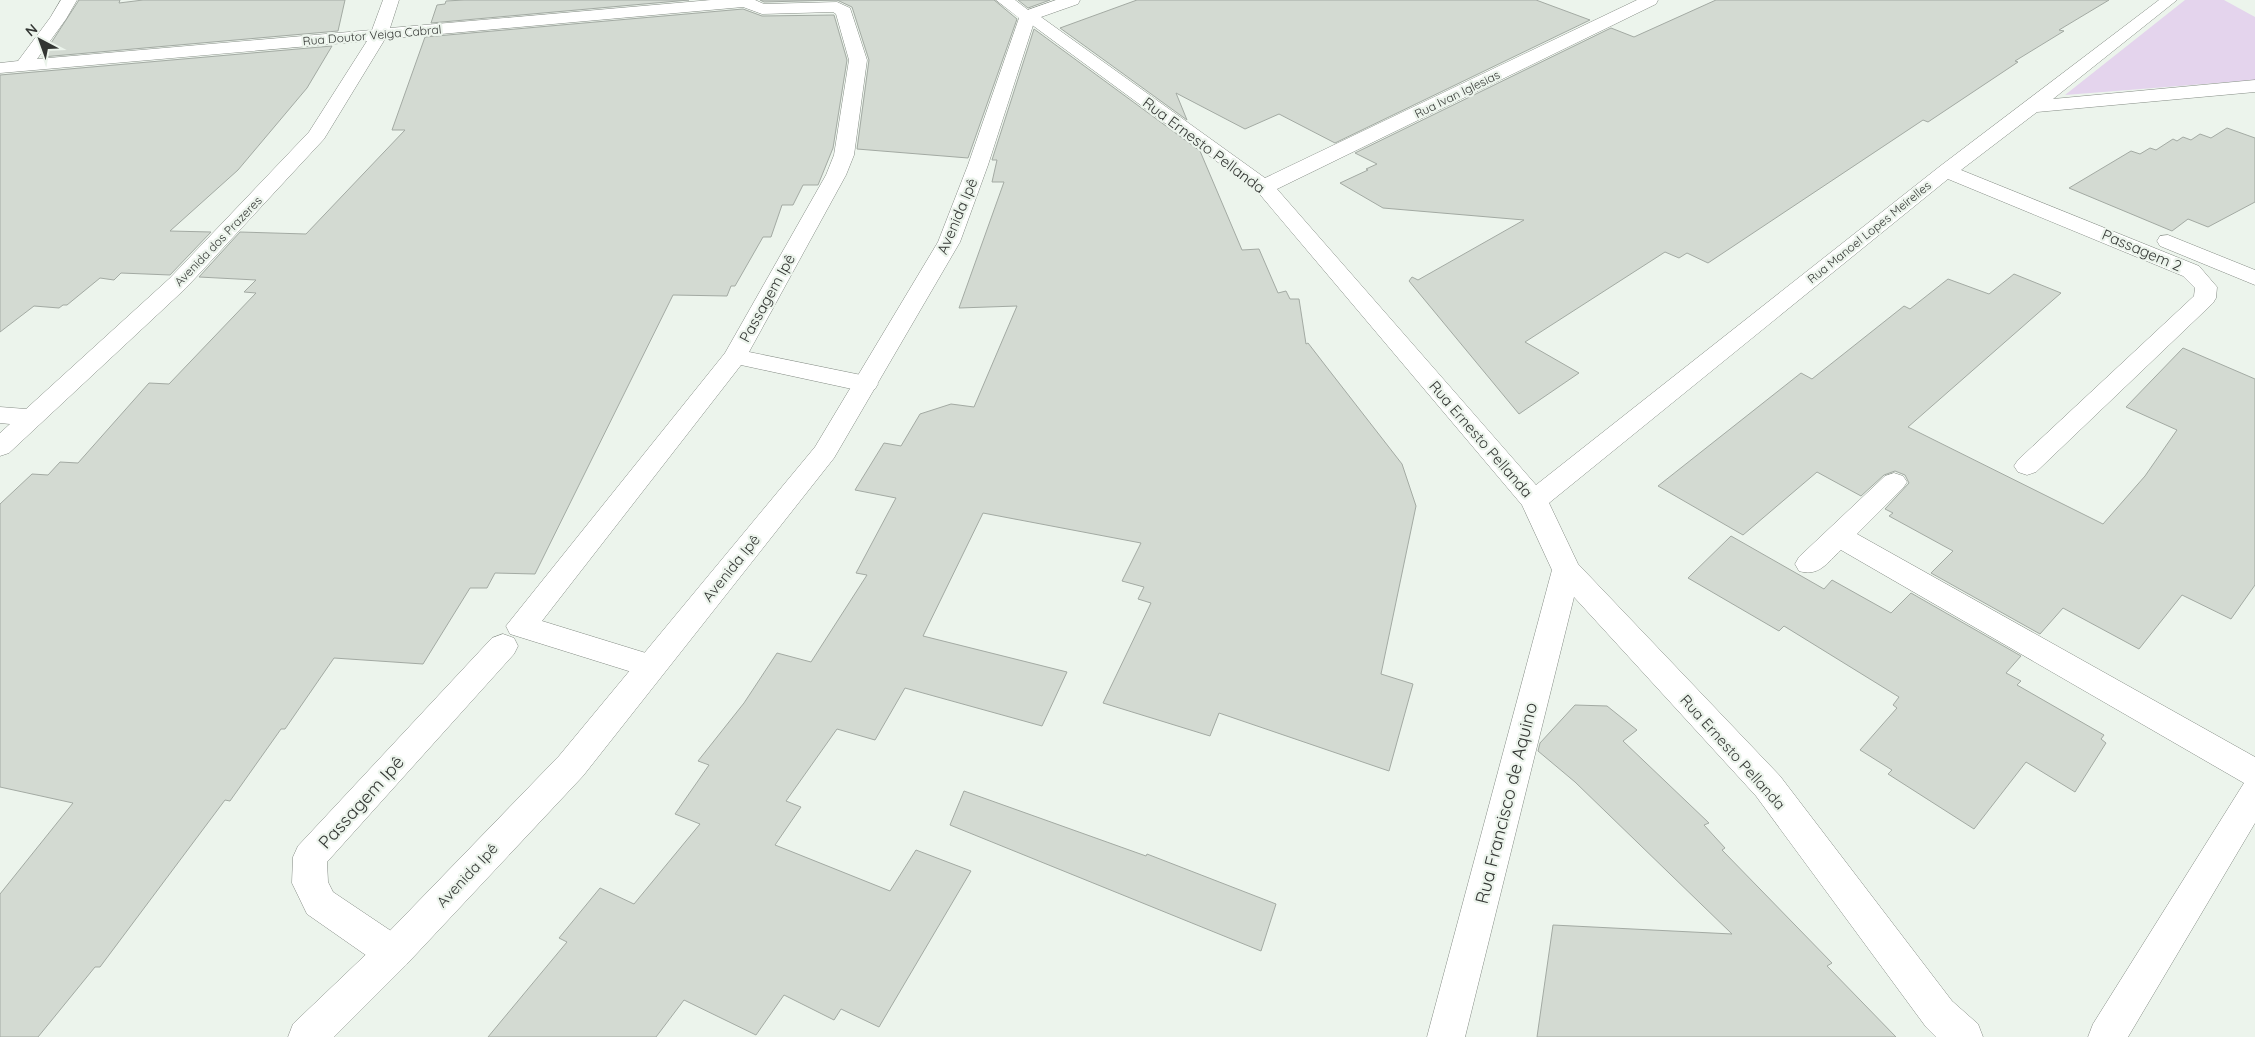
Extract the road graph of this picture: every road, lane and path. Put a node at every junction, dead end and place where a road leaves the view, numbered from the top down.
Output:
1 (69, 0) edge
2 (391, 0) edge
3 (1004, 0) edge
4 (1072, 0) edge
5 (1650, 0) edge
6 (2169, 0) edge
7 (745, 1) edge
8 (1028, 16) junction
9 (379, 35) junction
10 (23, 66) junction
11 (0, 68) edge
12 (2255, 86) edge
13 (2032, 107) junction
14 (1946, 171) junction
15 (1264, 187) junction
16 (2096, 211) dead end
17 (2255, 278) edge
18 (735, 356) junction
19 (866, 384) junction
20 (0, 415) edge
21 (32, 418) junction
22 (0, 447) edge
23 (2027, 466) dead end
24 (1894, 482) dead end
25 (1534, 500) junction
26 (1838, 536) junction
27 (1809, 564) dead end
28 (1566, 570) junction
29 (512, 636) junction
30 (652, 666) junction
31 (2255, 774) edge
32 (2255, 793) edge
33 (393, 953) junction
34 (308, 1037) edge
35 (1446, 1037) edge
36 (1964, 1037) edge
37 (2107, 1037) edge

1 - 10 street
2 - 9 street, Avenida dos Prazeres
3 - 8 street, Rua Ernesto Pellanda
4 - 8 street
5 - 15 street, Rua Ivan Iglesias
6 - 13 street, Rua Manoel Lopes Meirelles
7 - 9 street, Rua Doutor Veiga Cabral
7 - 18 street, Passagem Ipê
8 - 15 street, Rua Ernesto Pellanda
8 - 19 street, Avenida Ipê
9 - 10 street, Rua Doutor Veiga Cabral
9 - 21 street, Avenida dos Prazeres
10 - 11 street, Rua Doutor Veiga Cabral
12 - 13 street
13 - 14 street, Rua Manoel Lopes Meirelles
14 - 23 street, Passagem 2
14 - 25 street, Rua Manoel Lopes Meirelles
15 - 25 street, Rua Ernesto Pellanda
16 - 17 street
18 - 19 street
18 - 29 street, Passagem Ipê
19 - 30 street, Avenida Ipê
20 - 21 street
21 - 22 street, Avenida dos Prazeres
24 - 26 street
25 - 28 street, Rua Ernesto Pellanda
26 - 27 street
26 - 31 street
28 - 35 street, Rua Francisco de Aquino
28 - 36 street, Rua Ernesto Pellanda
29 - 30 street
29 - 33 street, Passagem Ipê
30 - 33 street, Avenida Ipê
32 - 37 street
33 - 34 street, Avenida Ipê

